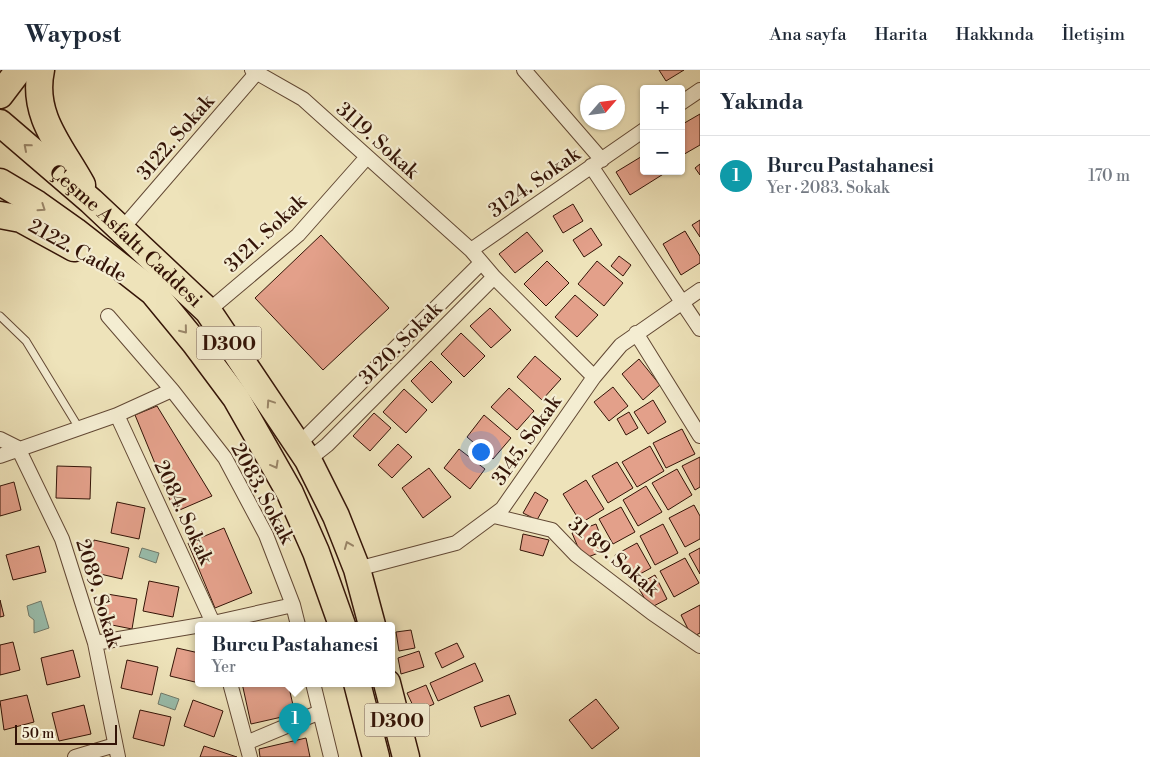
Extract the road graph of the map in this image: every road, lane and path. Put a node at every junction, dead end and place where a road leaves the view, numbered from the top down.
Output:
1 (19, 70) edge
2 (41, 70) edge
3 (524, 70) edge
4 (256, 71) edge
5 (700, 90) edge
6 (0, 95) edge
7 (685, 100) edge
8 (0, 124) edge
9 (640, 133) edge
10 (367, 158) junction
11 (597, 163) junction
12 (0, 182) edge
13 (91, 201) junction
14 (0, 216) edge
15 (121, 230) junction
16 (471, 250) junction
17 (481, 263) junction
18 (494, 277) junction
19 (700, 290) edge
20 (154, 292) junction
21 (682, 302) junction
22 (208, 311) junction
23 (0, 316) edge
24 (108, 316) dead end
25 (700, 328) edge
26 (636, 333) junction
27 (594, 377) junction
28 (172, 390) junction
29 (117, 415) junction
30 (79, 428) junction
31 (700, 436) edge
32 (0, 439) edge
33 (18, 448) junction
34 (303, 453) junction
35 (0, 456) edge
36 (494, 516) junction
37 (357, 570) junction
38 (294, 605) junction
39 (213, 622) edge
40 (222, 622) edge
41 (297, 622) edge
42 (341, 622) edge
43 (371, 622) edge
44 (195, 627) edge
45 (95, 643) junction
46 (700, 646) edge
47 (231, 687) edge
48 (314, 687) edge
49 (358, 687) edge
50 (388, 687) edge
51 (320, 712) junction
52 (248, 750) edge
53 (116, 751) edge
54 (75, 757) edge
55 (331, 757) edge
56 (376, 757) edge
57 (406, 757) edge

1 - 6 highway
2 - 13 highway
3 - 11 street
4 - 10 street, 3119. Sokak
4 - 15 street, 3122. Sokak
5 - 7 street
13 -> 8 highway, Çeşme Asfaltı Caddesi / D300
9 - 11 street, 3124. Sokak
10 - 16 street, 3119. Sokak
10 - 22 street, 3121. Sokak
11 - 16 street, 3124. Sokak
11 - 21 street
12 -> 20 highway
13 - 15 highway, Çeşme Asfaltı Caddesi / D300
14 - 20 highway, 2122. Cadde / D300
15 - 22 highway, Çeşme Asfaltı Caddesi / D300
16 - 17 street
17 - 18 street
17 - 34 street
18 - 27 street
18 - 34 street, 3120. Sokak
19 - 21 street, 3145. Sokak
20 -> 42 highway, Çeşme Asfaltı Caddesi / D300
21 - 25 street
21 - 26 street, 3145. Sokak
34 -> 22 highway, Çeşme Asfaltı Caddesi / D300
23 - 30 lane
24 - 28 street, 2083. Sokak
26 - 27 street, 3145. Sokak
26 - 31 street
27 - 36 street, 3145. Sokak
28 - 29 street
28 - 38 street, 2083. Sokak
29 - 30 street
29 - 39 street, 2084. Sokak
30 - 33 street
32 - 33 street
33 - 35 street
33 - 45 street, 2089. Sokak
37 -> 34 highway, Çeşme Asfaltı Caddesi / D300
36 - 37 street, 3145. Sokak
36 - 46 street, 31 89. Sokak
37 - 43 highway, Çeşme Asfaltı Caddesi / D300
38 - 40 street
38 - 41 street, 2083. Sokak
44 - 45 street
45 - 53 street, 2089. Sokak
47 - 52 street
48 - 51 street
49 - 56 highway, D300
50 - 57 highway, D300
51 - 52 street
51 - 55 street
53 - 54 street

